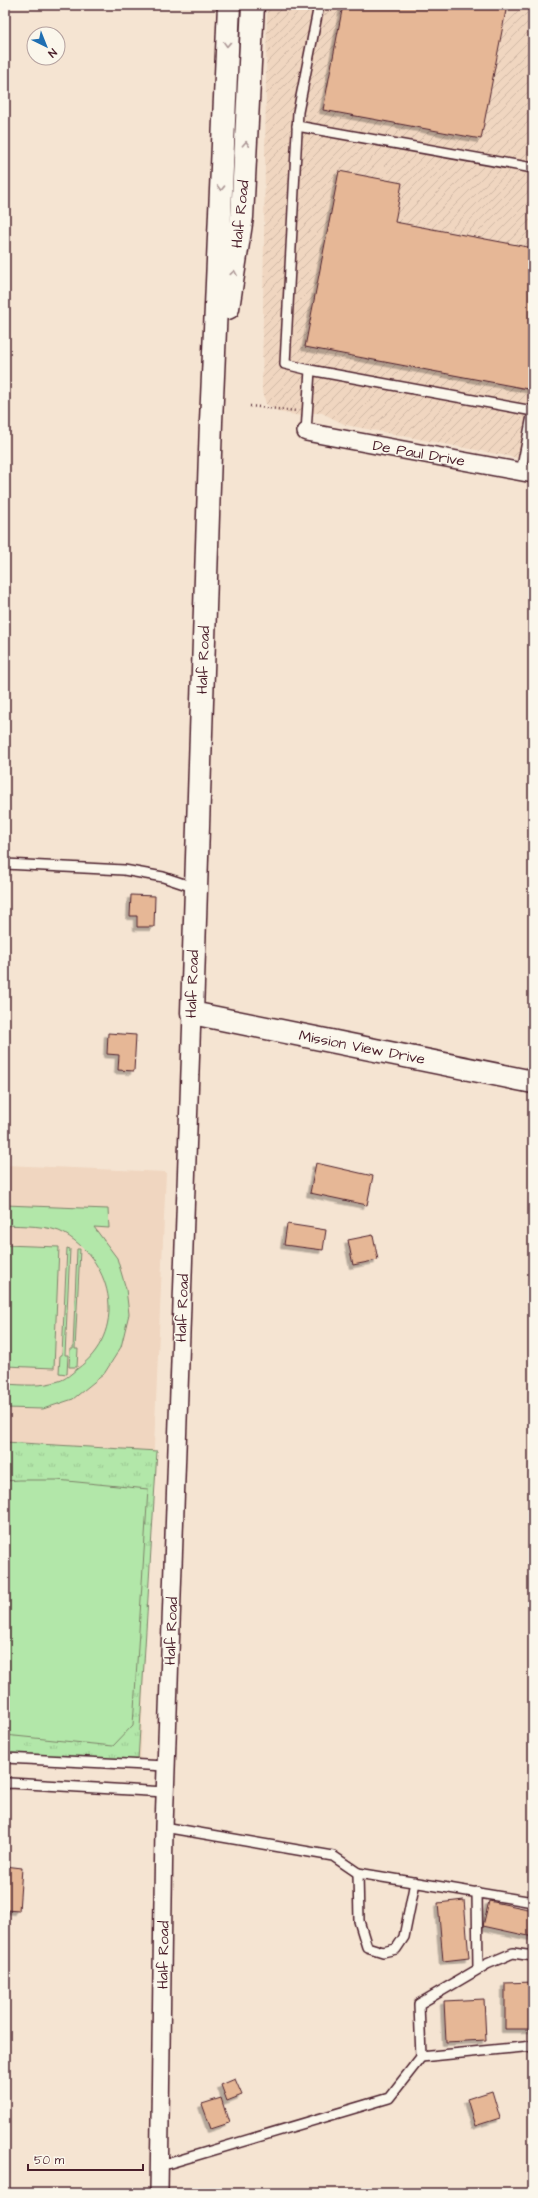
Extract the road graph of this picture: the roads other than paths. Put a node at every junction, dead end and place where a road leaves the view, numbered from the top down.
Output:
1 (229, 5) edge
2 (252, 5) edge
3 (319, 5) edge
4 (297, 126) junction
5 (533, 168) edge
6 (310, 370) junction
7 (533, 411) edge
8 (211, 422) junction
9 (306, 432) joint
10 (527, 473) edge
11 (5, 864) edge
12 (196, 888) junction
13 (192, 1013) junction
14 (533, 1082) edge
15 (5, 1758) edge
16 (166, 1766) junction
17 (5, 1784) edge
18 (165, 1792) junction
19 (164, 1827) junction
20 (358, 1873) junction
21 (415, 1882) junction
22 (477, 1892) junction
23 (533, 1902) edge
24 (533, 1956) edge
25 (478, 1968) junction
26 (533, 2046) edge
27 (421, 2057) junction
28 (160, 2166) junction
29 (159, 2193) edge

1 -> 8 street, Half Road
8 -> 2 street, Half Road
3 - 4 lane
4 - 5 lane
4 - 6 lane
6 - 7 lane
6 - 9 lane
7 - 10 lane
8 - 12 street, Half Road
9 - 10 street, De Paul Drive
11 - 12 lane
12 - 13 street, Half Road
13 - 14 street, Mission View Drive
13 - 16 street, Half Road
15 - 16 lane
16 - 18 street, Half Road
17 - 18 lane
18 - 19 street, Half Road
19 - 20 lane
19 - 28 street, Half Road
20 - 21 lane
20 - 21 lane
21 - 22 lane
22 - 23 lane
22 - 25 lane
24 - 25 lane
25 - 27 lane
26 - 27 lane
27 - 28 lane
28 - 29 street, Half Road

